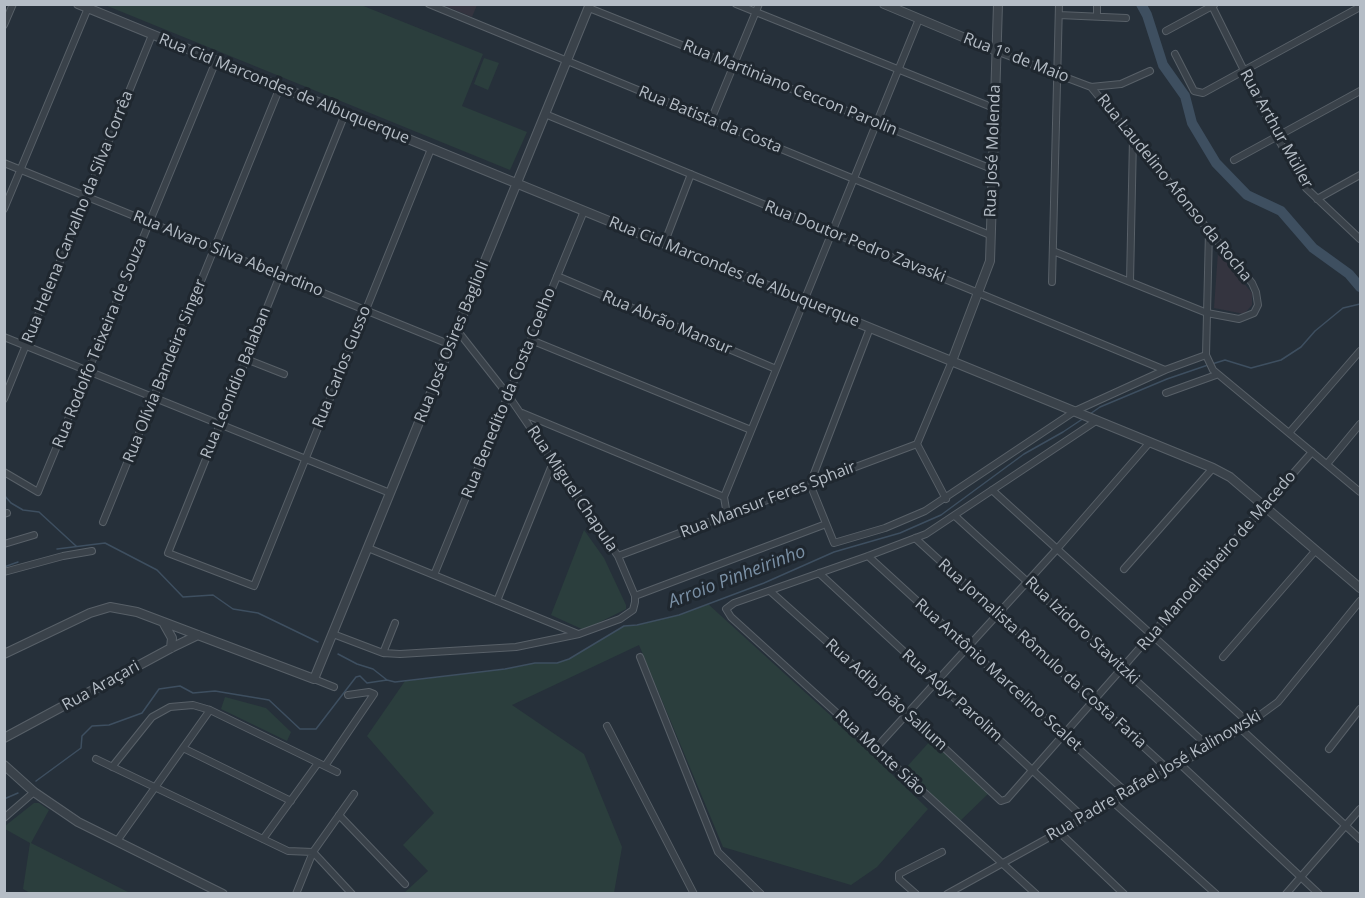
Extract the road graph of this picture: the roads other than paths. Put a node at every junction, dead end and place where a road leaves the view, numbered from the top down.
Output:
1 (13, 4) edge
2 (78, 4) edge
3 (429, 4) edge
4 (736, 4) edge
5 (759, 4) edge
6 (884, 4) edge
7 (998, 4) edge
8 (1059, 4) edge
9 (1097, 4) edge
10 (1213, 5) edge
11 (589, 6) edge
12 (1360, 7) edge
13 (88, 9) junction
14 (756, 12) junction
15 (1059, 15) junction
16 (1096, 16) junction
17 (1126, 18) dead end
18 (919, 19) junction
19 (4, 25) edge
20 (1167, 31) dead end
21 (152, 35) junction
22 (996, 51) junction
23 (1175, 54) dead end
24 (216, 61) junction
25 (567, 61) junction
26 (734, 66) junction
27 (899, 71) junction
28 (1150, 71) dead end
29 (1244, 71) junction
30 (1058, 75) junction
31 (280, 87) junction
32 (1091, 87) junction
33 (1360, 91) edge
34 (994, 108) junction
35 (345, 114) junction
36 (545, 114) junction
37 (711, 120) junction
38 (877, 123) junction
39 (1277, 137) junction
40 (1133, 138) junction
41 (431, 149) junction
42 (1234, 160) dead end
43 (4, 163) edge
44 (21, 169) junction
45 (992, 169) junction
46 (691, 174) junction
47 (1360, 175) edge
48 (854, 179) junction
49 (517, 184) junction
50 (86, 196) junction
51 (1317, 199) junction
52 (4, 209) edge
53 (584, 211) junction
54 (150, 222) junction
55 (1360, 228) edge
56 (1209, 231) junction
57 (832, 232) junction
58 (1353, 232) junction
59 (990, 235) junction
60 (1360, 239) edge
61 (664, 244) junction
62 (214, 248) junction
63 (1053, 251) junction
64 (280, 275) junction
65 (557, 276) junction
66 (1052, 282) dead end
67 (1130, 282) junction
68 (978, 292) junction
69 (804, 301) junction
70 (366, 310) junction
71 (1207, 313) junction
72 (870, 328) junction
73 (457, 330) junction
74 (4, 337) edge
75 (531, 340) junction
76 (26, 345) junction
77 (451, 345) junction
78 (1360, 351) edge
79 (1207, 358) junction
80 (246, 359) junction
81 (952, 361) junction
82 (776, 369) junction
83 (88, 370) junction
84 (1165, 370) junction
85 (1215, 373) junction
86 (284, 374) dead end
87 (1166, 393) dead end
88 (508, 395) junction
89 (154, 397) junction
90 (4, 399) edge
91 (521, 412) junction
92 (1077, 412) junction
93 (1095, 420) junction
94 (220, 424) junction
95 (1360, 424) edge
96 (751, 430) junction
97 (1289, 433) junction
98 (1150, 442) junction
99 (918, 444) junction
100 (1312, 452) junction
101 (305, 458) junction
102 (554, 460) junction
103 (1326, 464) junction
104 (1213, 468) junction
105 (4, 472) edge
106 (810, 484) junction
107 (992, 490) junction
108 (1360, 492) edge
109 (390, 493) junction
110 (724, 497) junction
111 (946, 499) junction
112 (1265, 507) junction
113 (727, 515) junction
114 (955, 516) junction
115 (104, 522) dead end
116 (826, 525) junction
117 (34, 535) dead end
118 (915, 538) junction
119 (4, 544) edge
120 (368, 548) junction
121 (1057, 549) junction
122 (1316, 550) junction
123 (92, 551) dead end
124 (618, 556) junction
125 (868, 556) junction
126 (1124, 569) dead end
127 (4, 572) edge
128 (819, 573) junction
129 (434, 575) junction
130 (1028, 581) junction
131 (254, 586) joint
132 (1360, 588) edge
133 (770, 591) junction
134 (635, 596) junction
135 (497, 601) junction
136 (1360, 601) edge
137 (999, 613) junction
138 (162, 621) junction
139 (395, 623) dead end
140 (333, 634) junction
141 (579, 634) junction
142 (198, 635) junction
143 (1152, 635) junction
144 (968, 647) junction
145 (171, 648) junction
146 (382, 653) junction
147 (4, 654) edge
148 (640, 657) dead end
149 (1223, 657) dead end
150 (1122, 669) junction
151 (314, 679) junction
152 (936, 682) junction
153 (334, 687) dead end
154 (348, 695) dead end
155 (1093, 701) junction
156 (1360, 709) edge
157 (210, 710) junction
158 (907, 713) junction
159 (1249, 723) junction
160 (607, 726) dead end
161 (1241, 729) junction
162 (1064, 735) junction
163 (4, 738) edge
164 (1209, 747) junction
165 (183, 748) junction
166 (876, 748) junction
167 (1329, 749) dead end
168 (96, 759) dead end
169 (1180, 764) junction
170 (4, 765) edge
171 (321, 765) junction
172 (112, 767) junction
173 (1033, 770) junction
174 (1169, 770) junction
175 (337, 772) dead end
176 (155, 788) junction
177 (34, 792) junction
178 (354, 794) dead end
179 (1128, 794) junction
180 (291, 801) junction
181 (1001, 801) joint
182 (1113, 802) junction
183 (1360, 809) edge
184 (339, 816) junction
185 (4, 818) edge
186 (1084, 818) junction
187 (1346, 825) junction
188 (1059, 832) junction
189 (263, 839) junction
190 (1360, 839) edge
191 (117, 841) junction
192 (313, 852) junction
193 (942, 852) dead end
194 (1003, 863) junction
195 (1301, 877) junction
196 (405, 884) dead end
197 (755, 892) edge
198 (223, 894) edge
199 (296, 894) edge
200 (352, 894) edge
201 (694, 894) edge
202 (916, 894) edge
203 (947, 894) edge
204 (1036, 894) edge
205 (1124, 894) edge
206 (1216, 894) edge
207 (1286, 894) edge
208 (1320, 894) edge

1 - 19 street
2 - 13 street, Rua Cid Marcondes de Albuquerque
3 - 25 street, Rua Batista da Costa
4 - 14 street
5 - 14 street
6 - 18 street, Rua 1º de Maio
7 - 22 street, Rua José Molenda
8 - 15 street
9 - 16 street
10 - 20 street
10 - 29 street, Rua Arthur Müller
11 - 25 street, Rua José Osires Baglioli
11 - 26 street, Rua Martiniano Ceccon Parolin
12 - 29 street
13 - 21 street, Rua Cid Marcondes de Albuquerque
13 - 44 street
14 - 26 street
14 - 27 street
15 - 16 street
15 - 30 street
16 - 17 street
18 - 22 street, Rua 1º de Maio
18 - 27 street
21 - 24 street, Rua Cid Marcondes de Albuquerque
21 - 50 street, Rua Helena Carvalho da Silva Corrêa
22 - 30 street, Rua 1º de Maio
22 - 34 street, Rua José Molenda
23 - 29 street
24 - 31 street, Rua Cid Marcondes de Albuquerque
24 - 54 street, Rua Rodolfo Teixeira de Souza
25 - 36 street, Rua José Osires Baglioli
25 - 37 street, Rua Batista da Costa
26 - 37 street
26 - 38 street, Rua Martiniano Ceccon Parolin
27 - 34 street
27 - 38 street
28 - 32 street, Rua 1º de Maio
29 - 39 street, Rua Arthur Müller
30 - 32 street, Rua 1º de Maio
30 - 63 street
31 - 35 street, Rua Cid Marcondes de Albuquerque
31 - 62 street, Rua Olívia Bandeira Singer
32 - 40 street, Rua Laudelino Afonso da Rocha
33 - 39 street
34 - 45 street, Rua José Molenda
35 - 41 street, Rua Cid Marcondes de Albuquerque
35 - 64 street, Rua Leonídio Balaban
36 - 46 street, Rua Doutor Pedro Zavaski
36 - 49 street, Rua José Osires Baglioli
37 - 48 street, Rua Batista da Costa
38 - 45 street, Rua Martiniano Ceccon Parolin
38 - 48 street
39 - 42 street
39 - 51 street, Rua Arthur Müller
40 - 56 street, Rua Laudelino Afonso da Rocha
40 - 67 street
41 - 49 street, Rua Cid Marcondes de Albuquerque
41 - 70 street, Rua Carlos Gusso
43 - 44 street, Rua Alvaro Silva Abelardino
44 - 50 street, Rua Alvaro Silva Abelardino
44 - 52 street
45 - 59 street, Rua José Molenda
46 - 57 street, Rua Doutor Pedro Zavaski
46 - 61 street
47 - 51 street
48 - 57 street
48 - 59 street, Rua Batista da Costa
49 - 53 street, Rua Cid Marcondes de Albuquerque
49 - 73 street, Rua José Osires Baglioli
50 - 54 street, Rua Alvaro Silva Abelardino
50 - 76 street, Rua Helena Carvalho da Silva Corrêa
51 - 58 street, Rua Arthur Müller
53 - 61 street, Rua Cid Marcondes de Albuquerque
53 - 65 street, Rua Benedito da Costa Coelho
54 - 62 street, Rua Alvaro Silva Abelardino
54 - 83 street, Rua Rodolfo Teixeira de Souza
55 - 58 street
56 - 71 street
56 - 71 street, Rua Laudelino Afonso da Rocha
57 - 68 street, Rua Doutor Pedro Zavaski
57 - 69 street
58 - 60 street, Rua Arthur Müller
59 - 68 street, Rua José Molenda
61 - 69 street, Rua Cid Marcondes de Albuquerque
62 - 64 street, Rua Alvaro Silva Abelardino
62 - 89 street, Rua Olívia Bandeira Singer
63 - 66 street
63 - 67 street, Rua Laudelino Afonso da Rocha
64 - 70 street, Rua Alvaro Silva Abelardino
64 - 80 street, Rua Leonídio Balaban
65 - 75 street, Rua Benedito da Costa Coelho
65 - 82 street, Rua Abrão Mansur
67 - 71 street, Rua Laudelino Afonso da Rocha
68 - 81 street
68 - 84 street, Rua Doutor Pedro Zavaski
69 - 72 street, Rua Cid Marcondes de Albuquerque
69 - 82 street
70 - 77 street, Rua Alvaro Silva Abelardino
70 - 101 street, Rua Carlos Gusso
71 - 79 street
72 - 81 street, Rua Cid Marcondes de Albuquerque
72 - 106 street
73 - 77 street, Rua José Osires Baglioli
73 - 88 street, Rua Miguel Chapula
74 - 76 street
75 - 88 street, Rua Benedito da Costa Coelho
75 - 96 street
76 - 83 street
76 - 90 street, Rua Helena Carvalho da Silva Corrêa
77 - 109 street, Rua José Osires Baglioli
78 - 97 street
79 - 84 street
79 - 85 street
80 - 86 street
80 - 94 street, Rua Leonídio Balaban
81 - 92 street, Rua Cid Marcondes de Albuquerque
81 - 99 street
82 - 96 street
83 - 89 street
83 - 105 street, Rua Rodolfo Teixeira de Souza
84 - 92 street
85 - 87 street
85 - 97 street
88 - 91 street, Rua Miguel Chapula
88 - 129 street, Rua Benedito da Costa Coelho
89 - 94 street
89 - 115 street, Rua Olívia Bandeira Singer
91 - 102 street, Rua Miguel Chapula
91 - 110 street
92 - 93 street, Rua Cid Marcondes de Albuquerque
92 - 111 street
93 - 98 street, Rua Cid Marcondes de Albuquerque
93 - 107 street
94 - 101 street
94 - 131 street, Rua Leonídio Balaban
95 - 103 street
96 - 110 street
97 - 100 street
98 - 104 street, Rua Cid Marcondes de Albuquerque
98 - 121 street
99 - 106 street, Rua Mansur Feres Sphair
99 - 111 street
100 - 103 street
100 - 112 street, Rua Manoel Ribeiro de Macedo
101 - 109 street
101 - 131 street, Rua Carlos Gusso
102 - 124 street, Rua Miguel Chapula
102 - 135 street
103 - 108 street
104 - 112 street, Rua Cid Marcondes de Albuquerque
104 - 126 street
106 - 113 street, Rua Mansur Feres Sphair
106 - 116 street
107 - 114 street
107 - 121 street
109 - 120 street, Rua José Osires Baglioli
110 - 113 street
111 - 116 street
112 - 122 street, Rua Cid Marcondes de Albuquerque
112 - 143 street, Rua Manoel Ribeiro de Macedo
113 - 124 street, Rua Mansur Feres Sphair
114 - 118 street
114 - 130 street, Rua Izidoro Stavitzki
116 - 134 street
117 - 119 street
118 - 125 street
118 - 137 street, Rua Jornalista Rômulo da Costa Faria
120 - 129 street
120 - 140 street, Rua José Osires Baglioli
121 - 130 street
121 - 143 street
122 - 132 street, Rua Cid Marcondes de Albuquerque
122 - 149 street
123 - 127 street
124 - 134 street, Rua Miguel Chapula
125 - 128 street
125 - 144 street, Rua Antônio Marcelino Scalet
128 - 133 street
128 - 152 street, Rua Adyr Parolim
129 - 135 street
130 - 137 street
130 - 150 street, Rua Izidoro Stavitzki
133 - 158 street, Rua Adib João Sallum
133 - 166 street, Rua Monte Sião
134 - 141 street
135 - 141 street
136 - 159 street, Rua Padre Rafael José Kalinowski
137 - 144 street
137 - 155 street, Rua Jornalista Rômulo da Costa Faria
138 - 142 street
138 - 145 street
138 - 147 street
139 - 146 street
140 - 146 street
140 - 151 street, Rua José Osires Baglioli
141 - 146 street
142 - 145 street, Rua Araçari
142 - 151 street
143 - 150 street, Rua Manoel Ribeiro de Macedo
143 - 159 street
144 - 152 street
144 - 162 street, Rua Antônio Marcelino Scalet
145 - 163 street, Rua Araçari
148 - 197 street
150 - 155 street, Rua Manoel Ribeiro de Macedo
150 - 164 street, Rua Izidoro Stavitzki
151 - 153 street
152 - 158 street
152 - 173 street, Rua Adyr Parolim
154 - 171 street
155 - 162 street, Rua Manoel Ribeiro de Macedo
155 - 174 street, Rua Jornalista Rômulo da Costa Faria
156 - 167 street
157 - 165 street
157 - 171 street
157 - 172 street
158 - 166 street
158 - 181 street, Rua Adib João Sallum
159 - 161 street, Rua Padre Rafael José Kalinowski
160 - 201 street
161 - 164 street, Rua Padre Rafael José Kalinowski
161 - 187 street
162 - 173 street, Rua Manoel Ribeiro de Macedo
162 - 179 street, Rua Antônio Marcelino Scalet
164 - 169 street, Rua Padre Rafael José Kalinowski
165 - 176 street
165 - 180 street
166 - 194 street, Rua Monte Sião
168 - 172 street
169 - 174 street, Rua Padre Rafael José Kalinowski
169 - 195 street
170 - 177 street
171 - 175 street
171 - 180 street
172 - 176 street
173 - 181 street, Rua Manoel Ribeiro de Macedo
173 - 186 street, Rua Adyr Parolim
174 - 179 street, Rua Padre Rafael José Kalinowski
176 - 189 street
176 - 191 street
177 - 185 street
177 - 191 street
178 - 184 street
179 - 182 street, Rua Padre Rafael José Kalinowski
180 - 189 street
182 - 186 street, Rua Padre Rafael José Kalinowski
182 - 206 street
183 - 187 street
184 - 192 street
184 - 196 street
186 - 188 street, Rua Padre Rafael José Kalinowski
187 - 190 street
187 - 195 street
188 - 194 street, Rua Padre Rafael José Kalinowski
188 - 205 street
189 - 192 street
191 - 198 street
192 - 199 street
192 - 200 street
193 - 202 street
194 - 203 street, Rua Padre Rafael José Kalinowski
194 - 204 street, Rua Monte Sião
195 - 207 street
195 - 208 street

